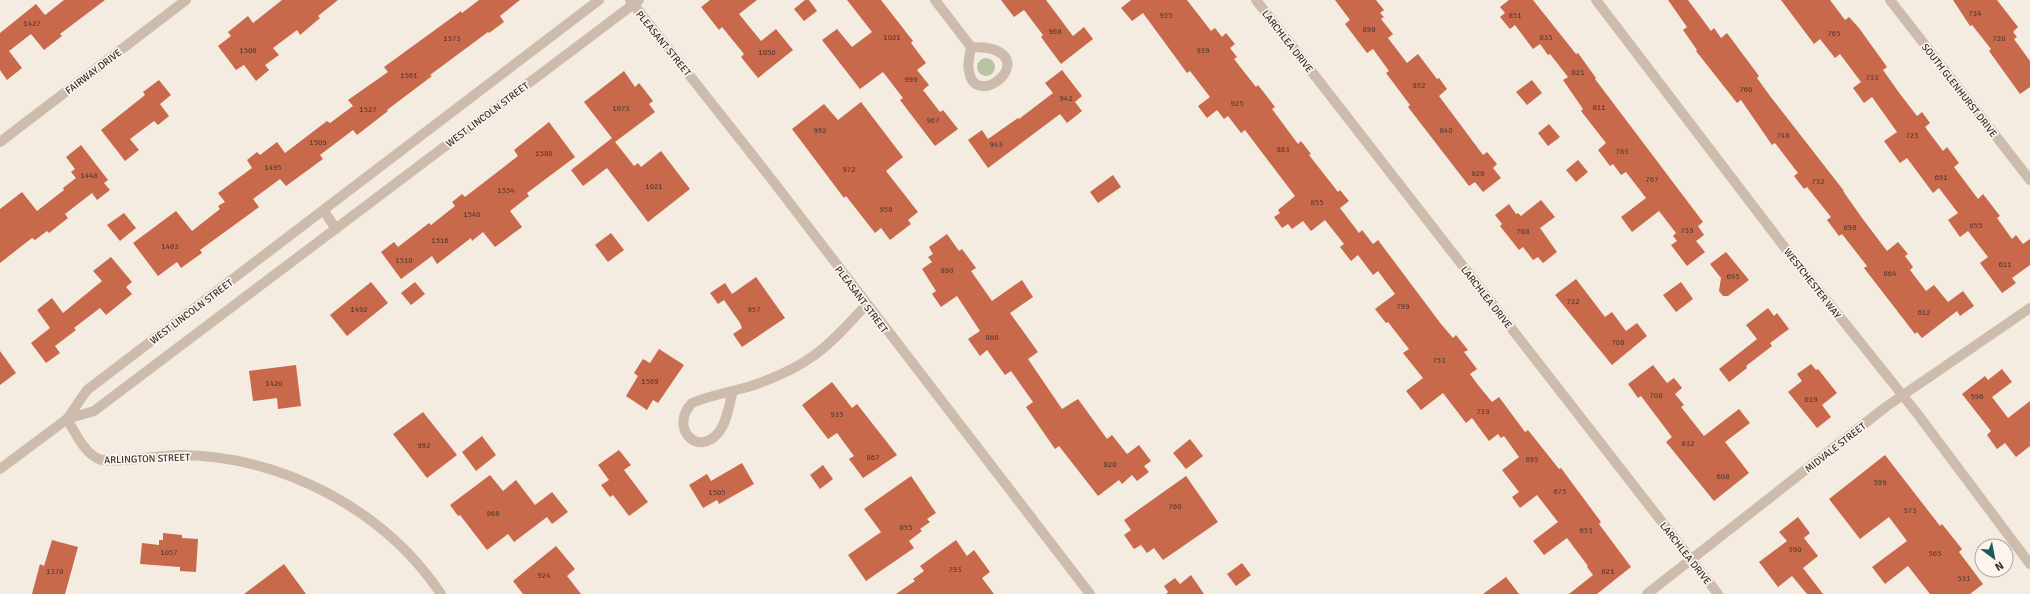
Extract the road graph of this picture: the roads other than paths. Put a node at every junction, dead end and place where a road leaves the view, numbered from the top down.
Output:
1 (186, 0) edge
2 (599, 0) edge
3 (935, 0) edge
4 (1256, 0) edge
5 (1596, 0) edge
6 (1890, 0) edge
7 (634, 2) edge
8 (971, 47) junction
9 (0, 142) edge
10 (2030, 180) edge
11 (324, 211) junction
12 (336, 229) junction
13 (866, 305) junction
14 (2030, 308) edge
15 (733, 391) junction
16 (1903, 394) junction
17 (67, 419) junction
18 (0, 469) edge
19 (1691, 560) junction
20 (2030, 564) edge
21 (441, 594) edge
22 (1090, 594) edge
23 (1647, 594) edge
24 (1718, 594) edge

1 - 9 street, FAIRWAY DRIVE
2 - 11 street, WEST LINCOLN STREET
3 - 8 street
4 - 19 street, LARCHLEA DRIVE
5 - 16 street, WESTCHESTER WAY
6 - 10 street, SOUTH GLENHURST DRIVE
7 - 12 street, WEST LINCOLN STREET
7 - 13 street, PLEASANT STREET
8 - 8 street
11 - 12 street
11 - 17 street, WEST LINCOLN STREET
12 - 17 street, WEST LINCOLN STREET
13 - 15 street
13 - 22 street, PLEASANT STREET
14 - 16 street, MIDVALE STREET
15 - 15 street
16 - 19 street, MIDVALE STREET
16 - 20 street, WESTCHESTER WAY
17 - 18 street, WEST LINCOLN STREET
17 - 21 street, ARLINGTON STREET
19 - 23 street, MIDVALE STREET
19 - 24 street, LARCHLEA DRIVE

